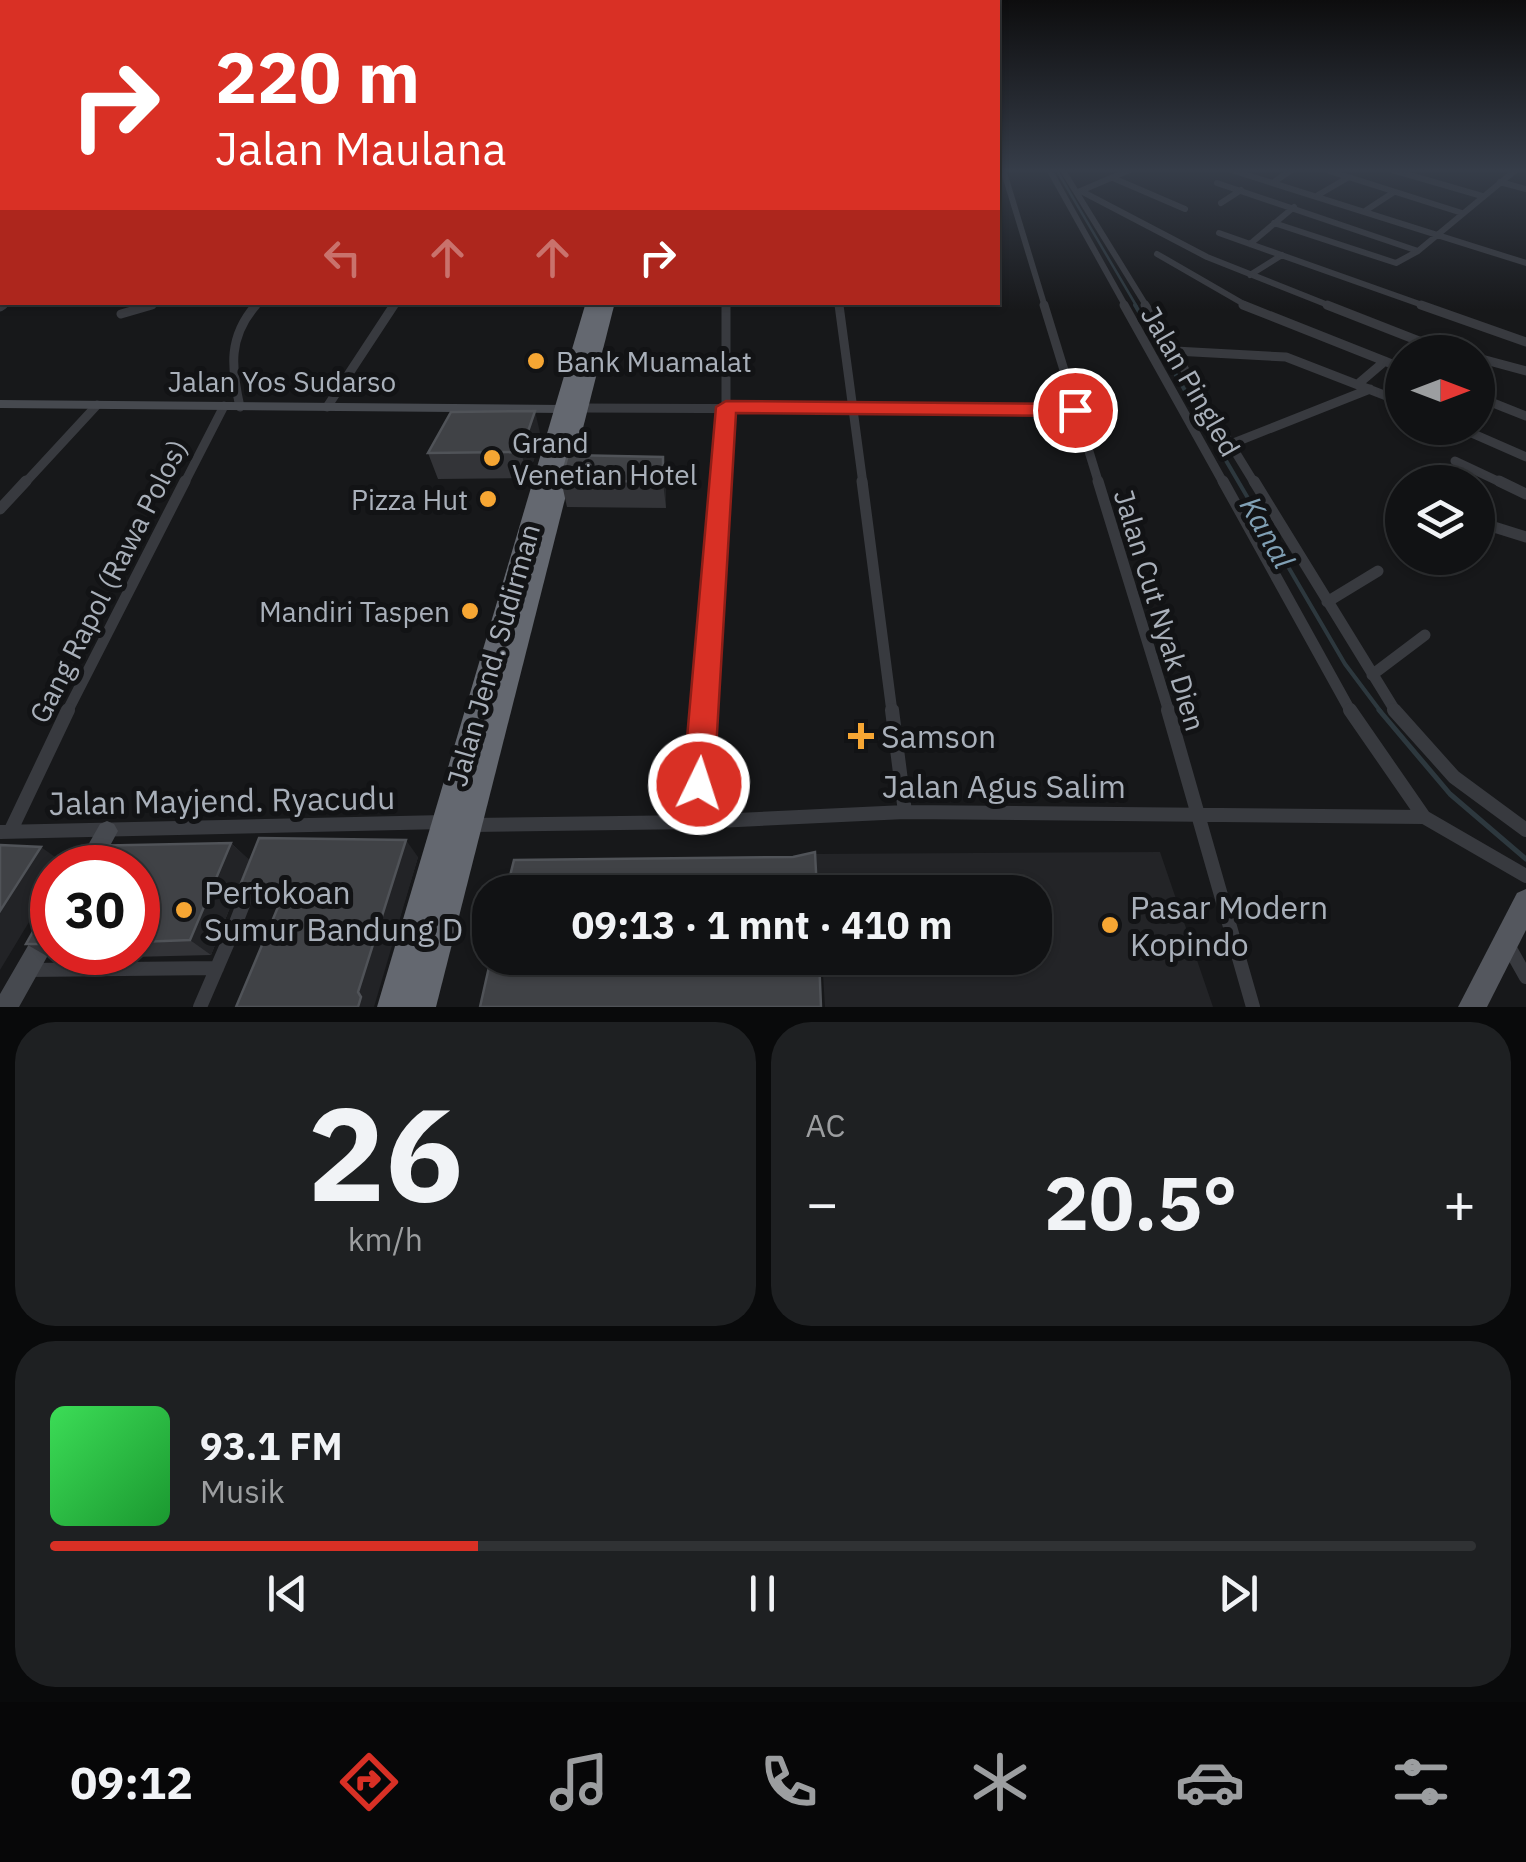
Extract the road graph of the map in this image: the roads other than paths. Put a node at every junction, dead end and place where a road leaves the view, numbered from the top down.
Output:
1 (1017, 216) edge
2 (1075, 216) edge
3 (1093, 216) edge
4 (1125, 216) edge
5 (1283, 216) edge
6 (1319, 216) edge
7 (1385, 216) edge
8 (1458, 216) edge
9 (1274, 223) junction
10 (1219, 233) dead end
11 (1437, 233) junction
12 (1250, 244) junction
13 (1418, 251) junction
14 (1157, 254) dead end
15 (1282, 255) junction
16 (1524, 260) edge
17 (1250, 275) junction
18 (150, 305) edge
19 (255, 305) edge
20 (394, 305) edge
21 (593, 305) edge
22 (607, 305) edge
23 (726, 305) edge
24 (839, 305) edge
25 (121, 314) dead end
26 (1404, 335) edge
27 (1526, 342) edge
28 (1175, 351) junction
29 (1385, 361) joint
30 (1495, 362) edge
31 (1526, 370) edge
32 (1358, 384) junction
33 (1370, 389) junction
34 (1385, 395) edge
35 (0, 404) edge
36 (1495, 404) edge
37 (97, 406) junction
38 (224, 406) junction
39 (240, 406) junction
40 (327, 407) junction
41 (726, 407) junction
42 (850, 407) junction
43 (572, 408) junction
44 (1075, 410) junction
45 (1526, 416) edge
46 (1495, 443) edge
47 (1231, 444) junction
48 (1526, 457) edge
49 (1454, 461) dead end
50 (1526, 494) edge
51 (0, 509) edge
52 (1495, 527) edge
53 (1526, 537) edge
54 (1378, 571) dead end
55 (1328, 602) junction
56 (1425, 636) dead end
57 (1372, 675) junction
58 (905, 812) junction
59 (1200, 815) junction
60 (1424, 817) junction
61 (696, 822) junction
62 (455, 824) junction
63 (273, 827) junction
64 (1526, 830) edge
65 (106, 831) junction
66 (5, 832) edge
67 (266, 844) edge
68 (98, 845) edge
69 (259, 862) edge
70 (1526, 876) edge
71 (1526, 902) edge
72 (232, 933) junction
73 (1507, 944) junction
74 (272, 947) edge
75 (30, 966) edge
76 (217, 968) junction
77 (28, 970) junction
78 (1526, 977) edge
79 (6, 1007) edge
80 (200, 1007) edge
81 (393, 1007) edge
82 (420, 1007) edge
83 (1253, 1007) edge
84 (1472, 1007) edge

1 - 44 street, Jalan Cut Nyak Dien
2 - 60 street, Jalan Pingled
3 - 28 street
4 - 17 street
5 - 9 street
6 - 13 street
7 - 11 street
8 - 11 street
9 - 12 street
9 - 13 street
10 - 12 street
11 - 13 street
11 - 16 street
12 - 15 street
14 - 29 street
15 - 17 street
15 - 27 street
17 - 26 street
18 - 25 street
19 - 39 street
20 - 40 street
21 - 43 highway, Jalan Jend. Sudirman
22 - 43 highway, Jalan Jend. Sudirman
23 - 41 street
24 - 42 street
28 - 32 street
28 - 47 street
29 - 32 street
30 - 31 street
32 - 33 street
33 - 34 street
33 - 47 street
35 - 37 street, Jalan Yos Sudarso
36 - 45 street
37 - 38 street, Jalan Yos Sudarso
37 - 51 street
38 - 39 street, Jalan Yos Sudarso
38 - 66 street, Gang Rapol (Rawa Polos)
39 - 40 street, Jalan Yos Sudarso
40 - 43 street, Jalan Yos Sudarso
41 - 42 street
41 - 43 street
41 - 61 street
42 - 44 street
42 - 58 street
43 - 62 highway, Jalan Jend. Sudirman
44 - 59 street, Jalan Cut Nyak Dien
46 - 48 street
47 - 55 street
49 - 50 street
52 - 53 street
54 - 55 street
55 - 57 street
56 - 57 street
57 - 64 street
58 - 59 street, Jalan Agus Salim
58 - 61 street, Jalan Agus Salim
59 - 60 street, Jalan Agus Salim
59 - 83 street, Jalan Cut Nyak Dien
60 - 70 street, Jalan Agus Salim
61 - 62 street, Jalan Agus Salim
62 - 63 street, Jalan Mayjend. Ryacudu
62 - 81 highway, Jalan Jend. Sudirman
62 - 82 highway, Jalan Jend. Sudirman
63 - 65 street, Jalan Mayjend. Ryacudu
63 - 67 street
65 - 66 street, Jalan Mayjend. Ryacudu
65 - 68 street
69 - 72 street
71 - 73 main road
72 - 74 street
72 - 76 street
73 - 78 street
73 - 84 main road
75 - 77 street
76 - 77 street
76 - 80 street
77 - 79 street

